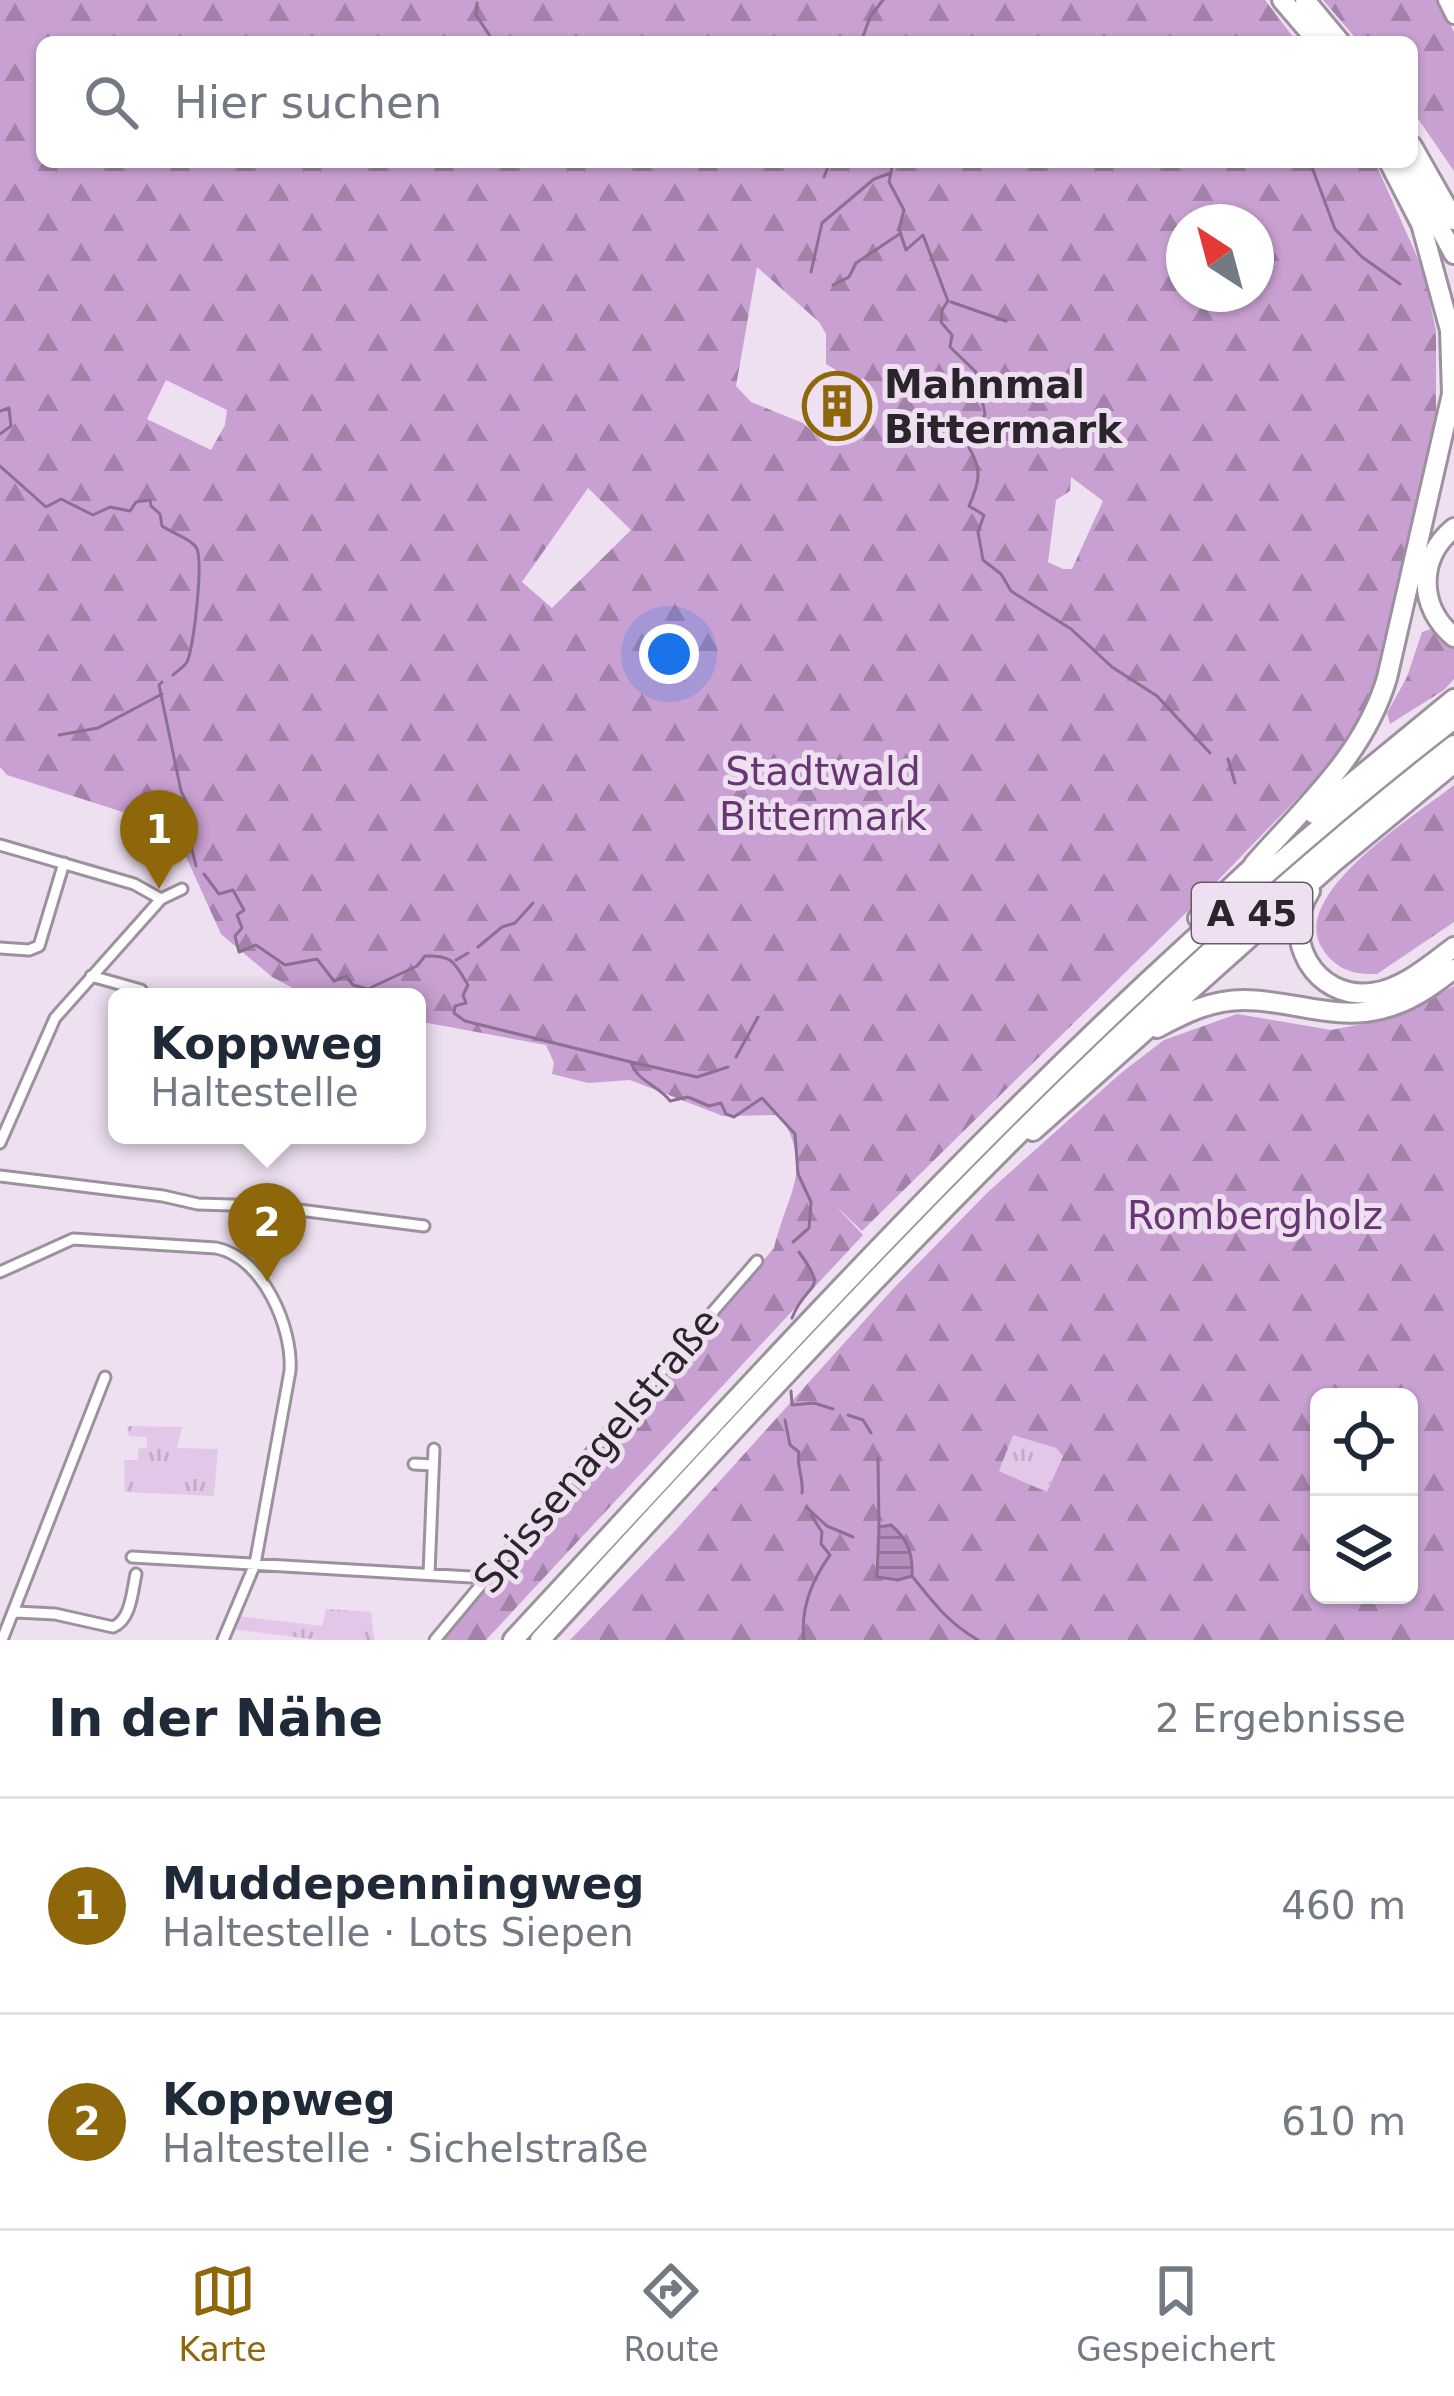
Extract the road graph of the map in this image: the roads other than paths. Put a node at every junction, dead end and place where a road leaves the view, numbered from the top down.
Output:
1 (1282, 0) edge
2 (1305, 0) edge
3 (1446, 0) edge
4 (1454, 16) edge
5 (1313, 36) edge
6 (1335, 36) edge
7 (1418, 140) edge
8 (1418, 157) edge
9 (1392, 168) edge
10 (1407, 168) edge
11 (1454, 196) edge
12 (1420, 220) junction
13 (1454, 220) edge
14 (1454, 254) edge
15 (1454, 292) edge
16 (1454, 528) edge
17 (1454, 637) edge
18 (1454, 699) edge
19 (1454, 719) edge
20 (1454, 745) edge
21 (1454, 763) edge
22 (0, 845) edge
23 (1334, 862) junction
24 (64, 863) junction
25 (1255, 864) junction
26 (182, 889) dead end
27 (161, 899) junction
28 (1454, 947) edge
29 (0, 948) edge
30 (1454, 969) edge
31 (91, 976) junction
32 (134, 988) edge
33 (1133, 993) junction
34 (1118, 1055) junction
35 (1058, 1090) junction
36 (0, 1143) edge
37 (0, 1176) edge
38 (424, 1226) dead end
39 (757, 1262) dead end
40 (0, 1272) edge
41 (105, 1377) dead end
42 (434, 1449) dead end
43 (414, 1464) dead end
44 (433, 1465) junction
45 (666, 1489) junction
46 (132, 1557) dead end
47 (255, 1564) junction
48 (136, 1574) dead end
49 (429, 1574) junction
50 (488, 1578) junction
51 (16, 1612) junction
52 (2, 1640) edge
53 (224, 1640) edge
54 (435, 1640) edge
55 (513, 1640) edge
56 (540, 1640) edge

1 - 5 highway
2 - 6 highway
3 - 4 street
7 - 11 highway
8 - 13 highway
9 - 12 highway
10 - 14 highway
12 - 15 highway
12 - 25 highway
16 - 17 highway
18 - 25 highway
19 - 33 highway, A 45
20 - 35 highway, A 45
21 - 23 highway
22 - 24 street
23 - 28 highway
23 - 34 highway
24 - 27 street
24 - 29 street
25 - 33 highway
26 - 27 street
27 - 31 street
30 - 34 highway
31 - 32 street
31 - 36 street
33 - 35 highway, A 45
34 - 35 highway
35 - 45 highway, A 45
35 - 45 highway, A 45
37 - 38 street
39 - 50 street, Spissenagelstraße
40 - 47 street
41 - 51 street
42 - 44 street
43 - 44 street
44 - 49 street
45 - 55 highway, A 45
45 - 56 highway, A 45
46 - 47 street
47 - 49 street
47 - 53 street
48 - 51 street
49 - 50 street
50 - 54 street, Spissenagelstraße
51 - 52 street

